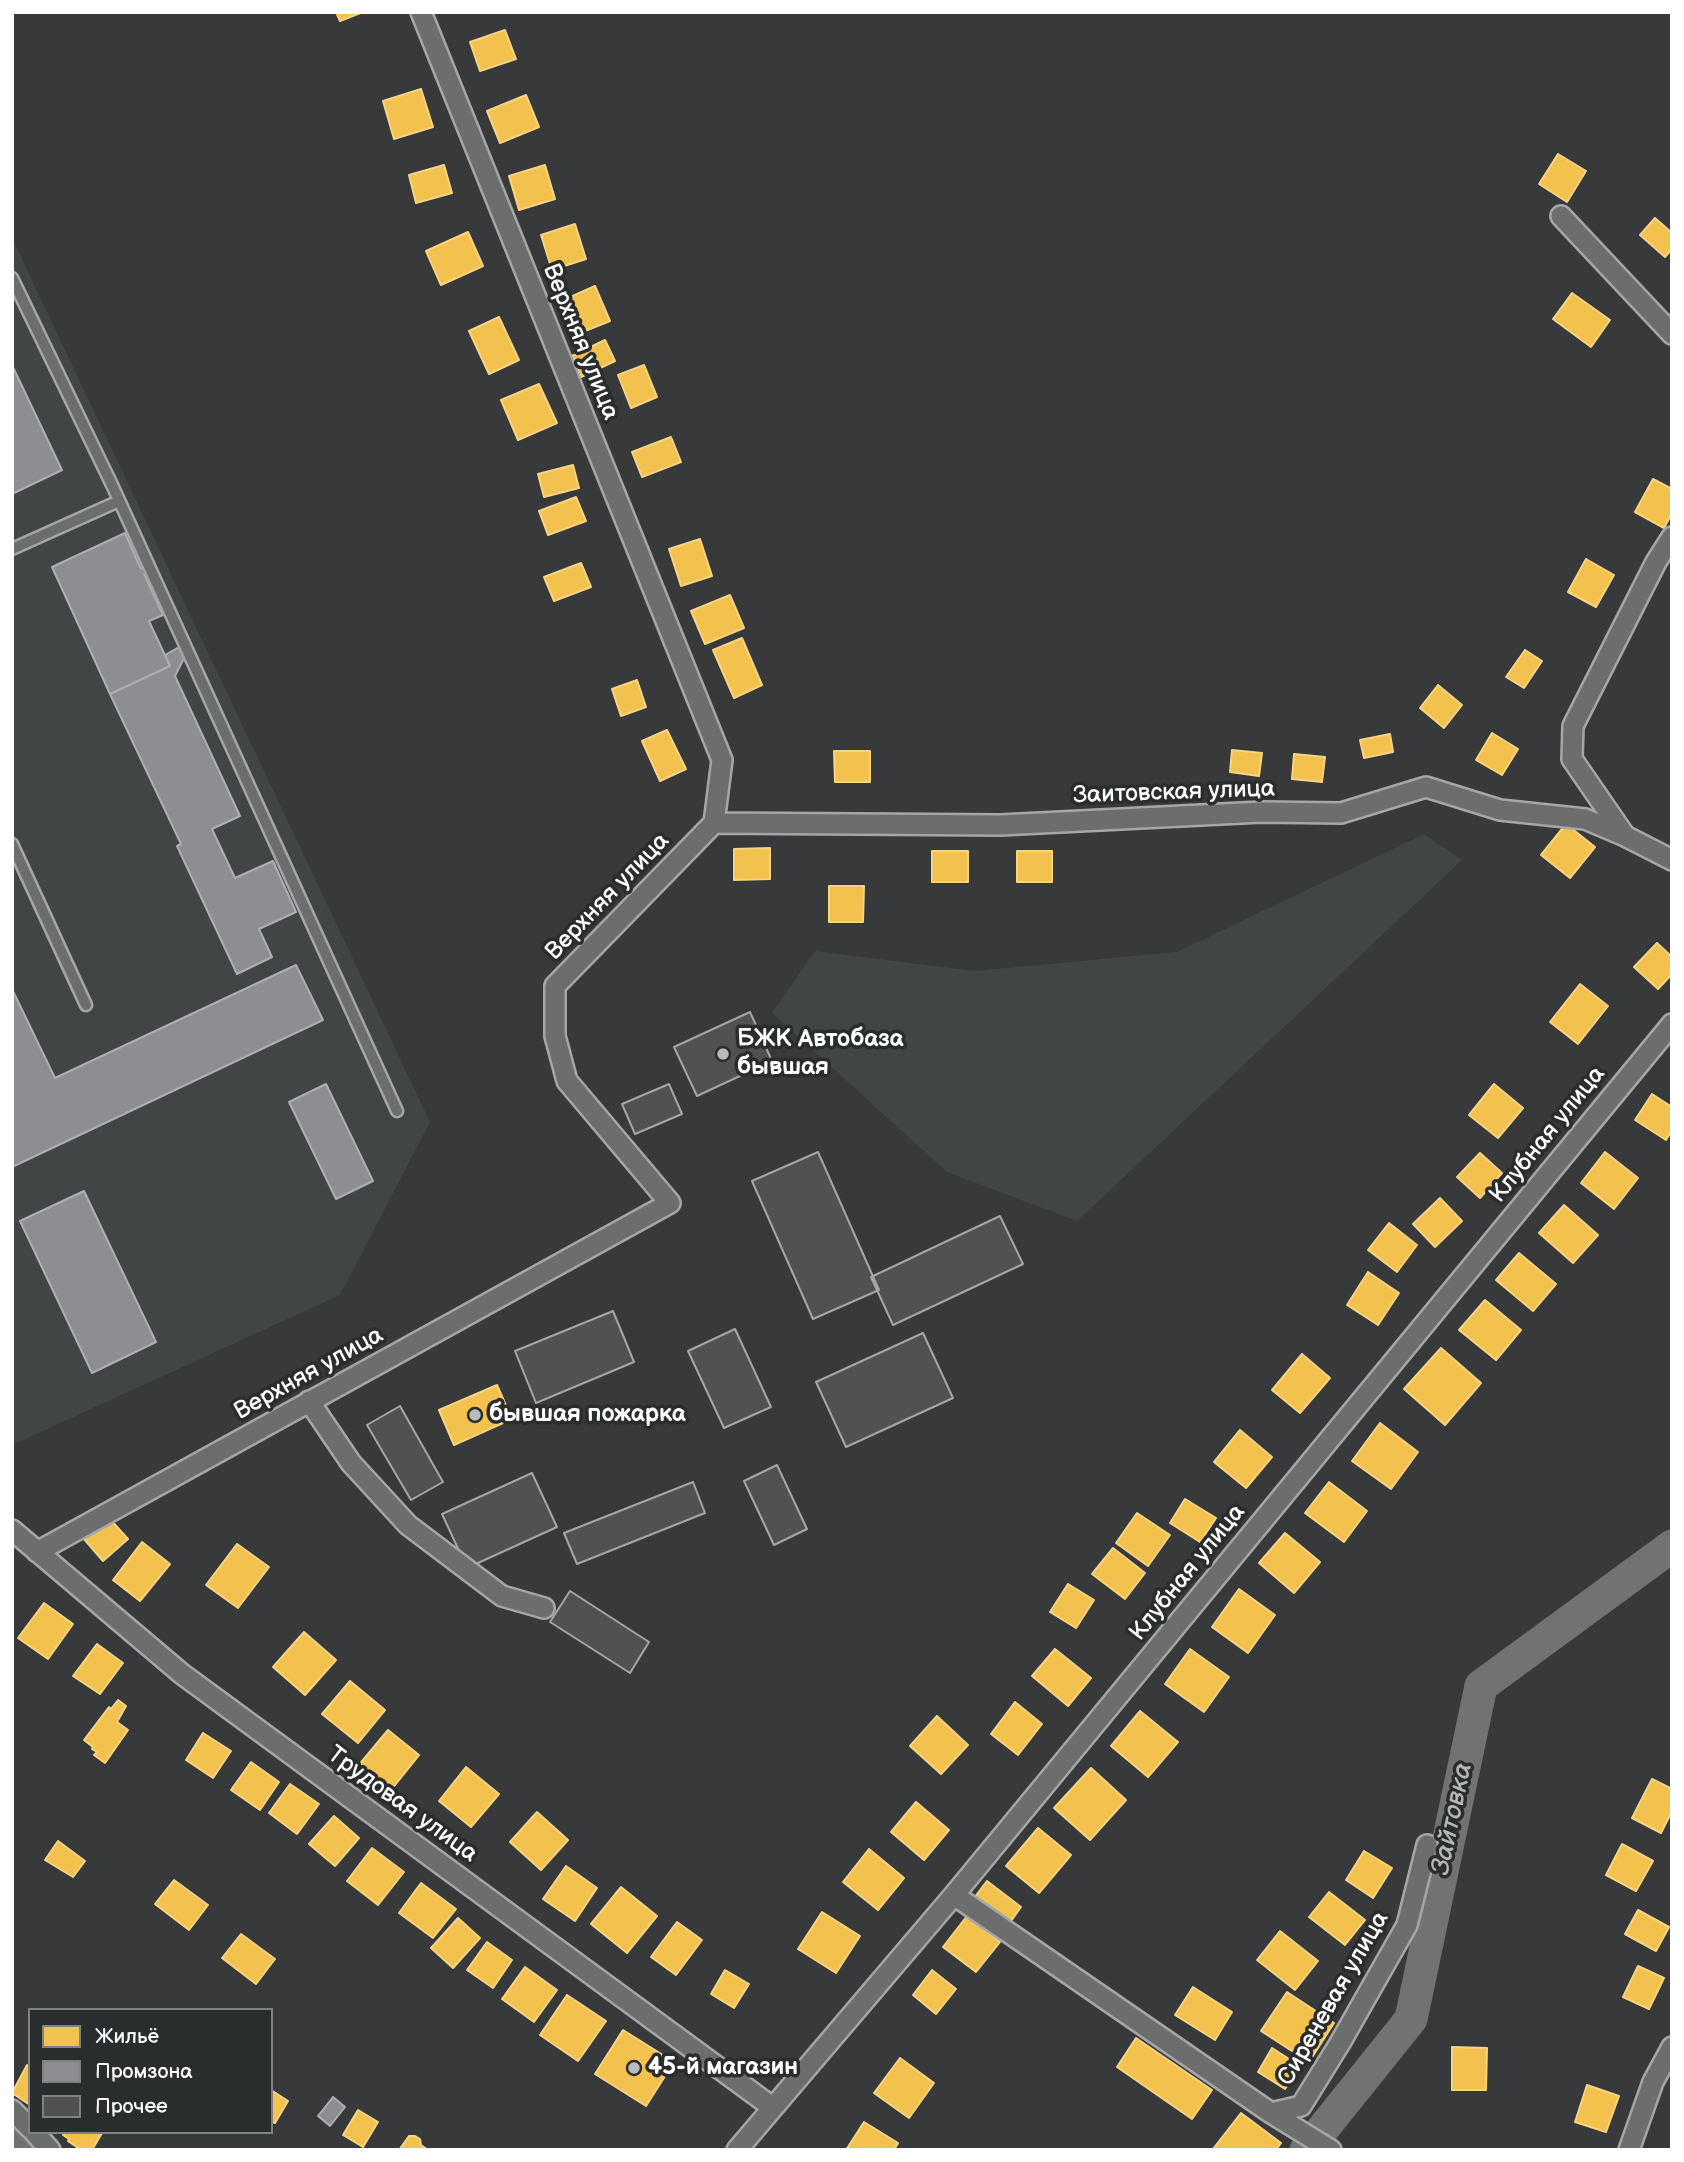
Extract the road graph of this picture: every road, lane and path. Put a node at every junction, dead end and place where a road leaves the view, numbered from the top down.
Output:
1 (421, 12) edge
2 (1561, 216) dead end
3 (12, 278) edge
4 (1672, 334) edge
5 (119, 501) junction
6 (1672, 537) edge
7 (12, 549) edge
8 (714, 823) junction
9 (1625, 836) junction
10 (12, 844) edge
11 (1672, 860) edge
12 (86, 1005) dead end
13 (1672, 1024) edge
14 (397, 1111) dead end
15 (309, 1401) junction
16 (12, 1530) edge
17 (37, 1552) junction
18 (544, 1608) dead end
19 (1427, 1845) dead end
20 (954, 1895) junction
21 (1672, 2047) edge
22 (772, 2107) junction
23 (12, 2110) edge
24 (1271, 2113) junction
25 (28, 2126) edge
26 (36, 2134) edge
27 (50, 2150) edge
28 (737, 2150) edge
29 (1331, 2150) edge
30 (1629, 2150) edge

1 - 8 street, Верхняя улица
2 - 4 street
3 - 5 lane
5 - 7 lane
5 - 14 lane
6 - 9 street, Заитовская улица
8 - 9 street, Заитовская улица
8 - 15 street, Верхняя улица
9 - 11 street, Заитовская улица
10 - 12 lane
13 - 20 street, Клубная улица
15 - 17 street, Верхняя улица
15 - 18 street
16 - 17 street, Трудовая улица
17 - 22 street, Трудовая улица
19 - 24 street, Сиреневая улица
20 - 22 street, Клубная улица
20 - 24 street
21 - 30 street
22 - 28 street, Клубная улица
23 - 25 street
24 - 29 street
26 - 27 street

